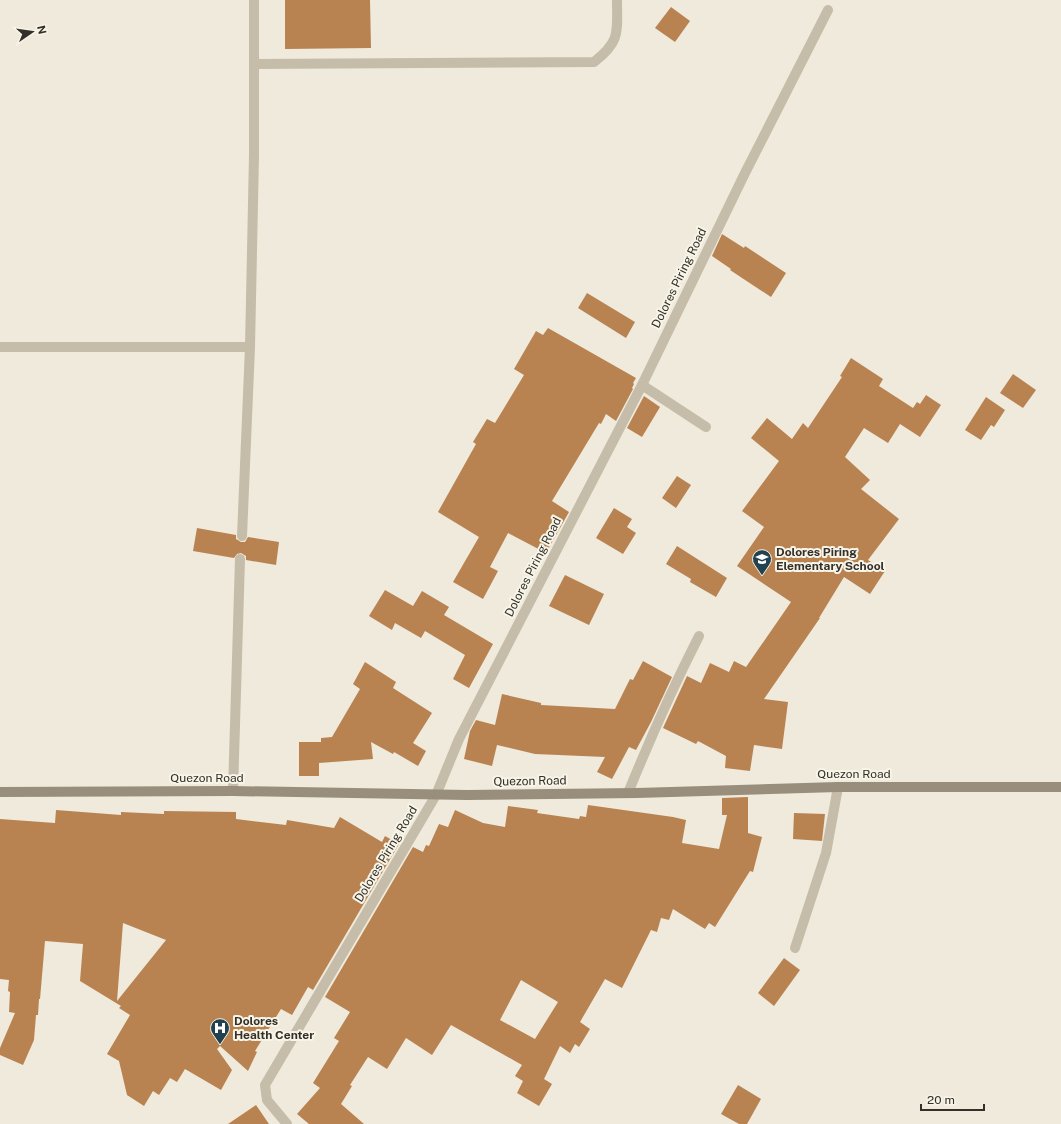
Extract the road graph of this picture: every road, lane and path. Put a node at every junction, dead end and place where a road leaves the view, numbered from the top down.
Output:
1 (254, 0) edge
2 (617, 0) edge
3 (828, 10) dead end
4 (254, 64) junction
5 (0, 347) edge
6 (250, 347) junction
7 (642, 385) junction
8 (706, 426) dead end
9 (242, 536) dead end
10 (240, 559) dead end
11 (699, 636) dead end
12 (838, 787) junction
13 (1061, 787) edge
14 (233, 791) junction
15 (0, 792) edge
16 (628, 793) junction
17 (436, 795) junction
18 (795, 948) dead end
19 (287, 1124) edge

1 - 4 street
2 - 4 street
3 - 7 street, Dolores Piring Road
4 - 6 street
5 - 6 street
6 - 9 street
7 - 8 street
7 - 17 street, Dolores Piring Road
10 - 14 street
11 - 16 street
12 - 13 main road, Quezon Road
12 - 16 main road, Quezon Road
12 - 18 street
14 - 15 main road, Quezon Road
14 - 17 main road, Quezon Road
16 - 17 main road, Quezon Road
17 - 19 street, Dolores Piring Road

